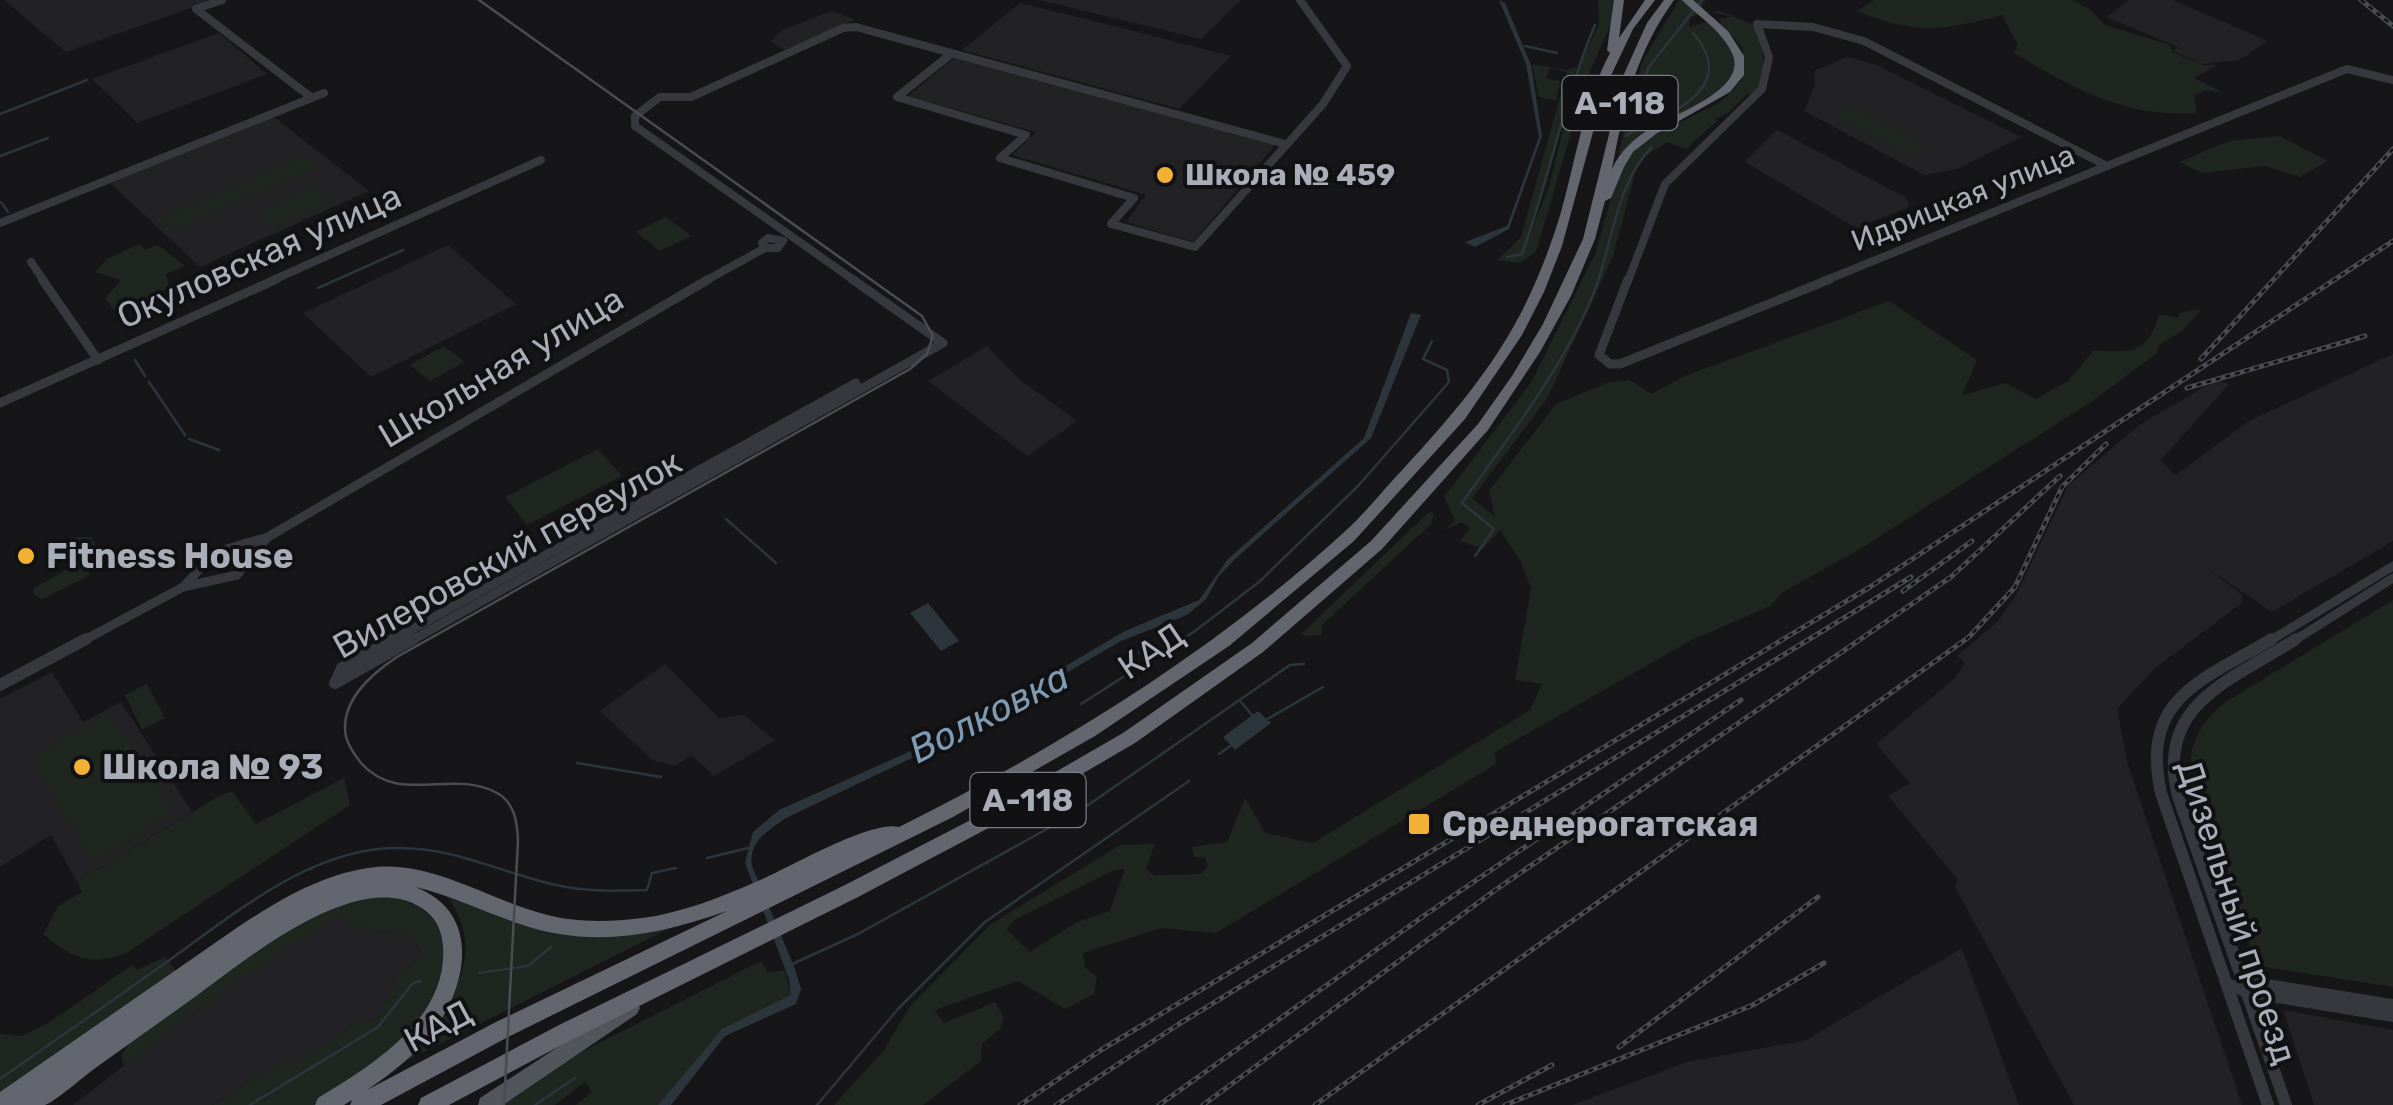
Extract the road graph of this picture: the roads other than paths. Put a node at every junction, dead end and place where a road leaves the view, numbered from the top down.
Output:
1 (222, 0) edge
2 (1300, 0) edge
3 (1619, 0) edge
4 (1650, 0) edge
5 (1669, 0) edge
6 (1687, 0) edge
7 (1612, 52) junction
8 (951, 54) junction
9 (2393, 80) edge
10 (324, 93) dead end
11 (312, 98) junction
12 (1285, 144) junction
13 (541, 160) dead end
14 (2108, 166) junction
15 (1596, 216) junction
16 (0, 223) edge
17 (785, 237) junction
18 (31, 262) dead end
19 (929, 332) junction
20 (98, 360) junction
21 (0, 404) edge
22 (268, 537) junction
23 (241, 545) junction
24 (254, 555) junction
25 (2393, 566) edge
26 (206, 574) junction
27 (238, 575) junction
28 (2393, 578) edge
29 (244, 586) dead end
30 (0, 685) edge
31 (740, 905) junction
32 (665, 984) junction
33 (2227, 984) junction
34 (2245, 987) junction
35 (2393, 1005) edge
36 (2393, 1016) edge
37 (0, 1104) edge
38 (27, 1105) edge
39 (325, 1105) edge
40 (360, 1105) edge
41 (428, 1105) edge
42 (487, 1105) edge
43 (2268, 1105) edge
44 (2286, 1105) edge

1 - 11 street
2 - 12 street
3 - 7 highway
4 - 7 highway, КАД / А-118
5 - 15 highway, КАД / А-118
6 - 15 highway
7 - 31 highway, КАД / А-118
8 - 12 street
8 - 12 street
8 - 17 street
9 - 14 street, Идрицкая улица
10 - 11 street
11 - 16 street
13 - 20 street, Окуловская улица
14 - 14 street, Идрицкая улица
15 - 32 highway, КАД / А-118
17 - 19 street
17 - 22 street, Школьная улица
18 - 20 street
19 - 19 street, Вилеровский переулок
20 - 21 street, Окуловская улица
22 - 23 street, Школьная улица
22 - 24 street, Школьная улица
23 - 24 street
23 - 26 street, Школьная улица
24 - 27 street, Школьная улица
25 - 33 street, Дизельный проезд
26 - 27 street
26 - 30 street
27 - 29 street
28 - 34 street, Дизельный проезд
31 - 37 highway
31 - 40 highway, КАД / А-118
32 - 41 highway, КАД / А-118
32 - 42 main road
33 - 34 street
33 - 43 street, Дизельный проезд
34 - 35 street
34 - 36 street
34 - 44 street, Дизельный проезд
38 - 39 highway

